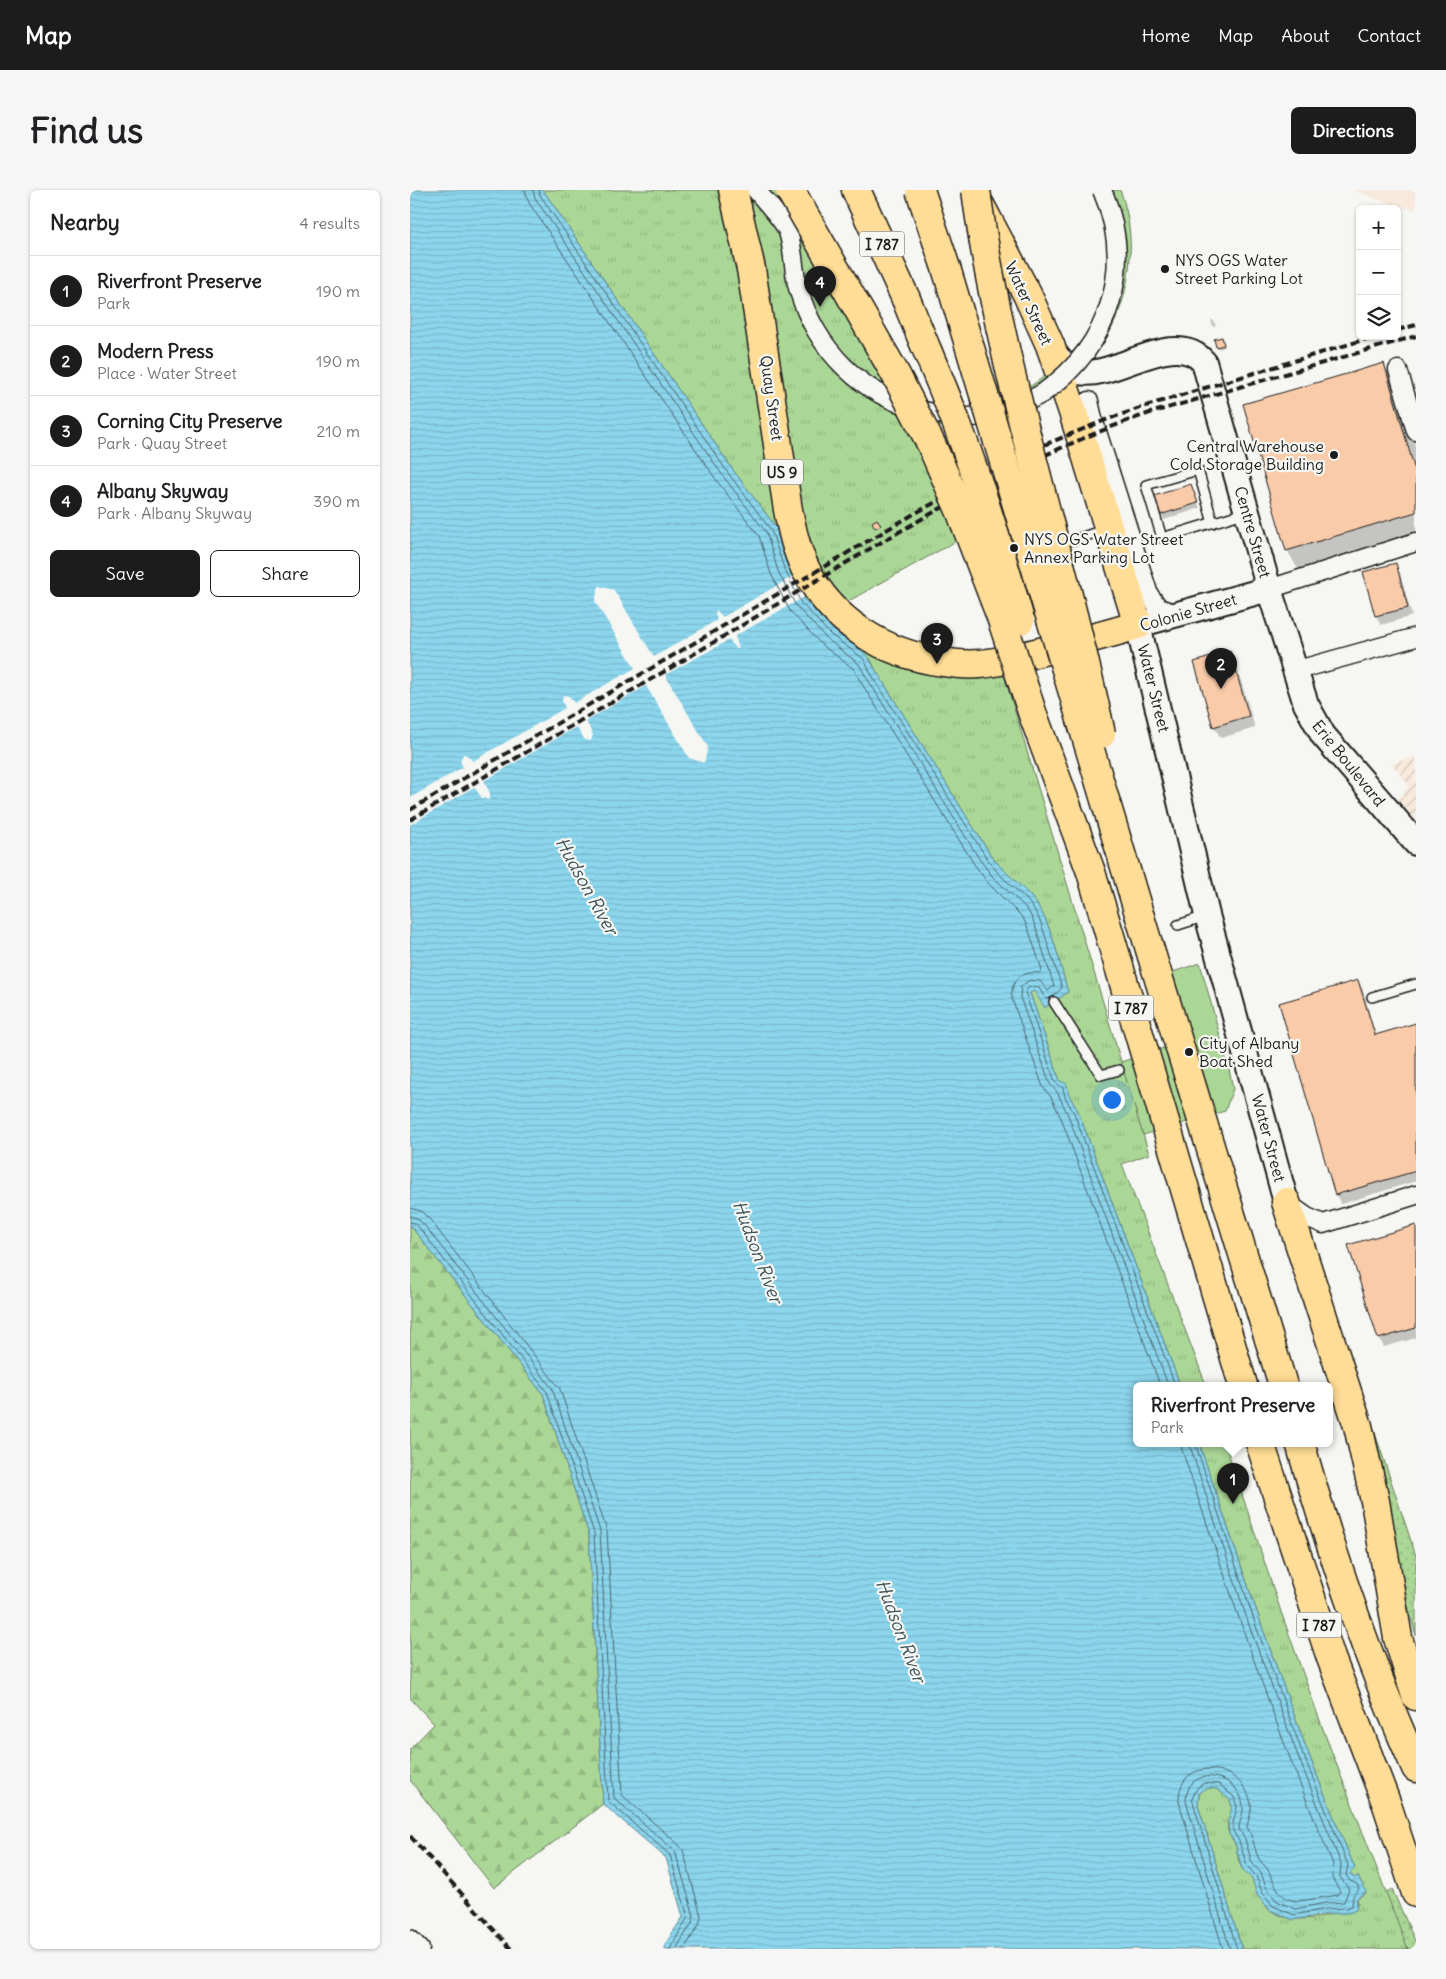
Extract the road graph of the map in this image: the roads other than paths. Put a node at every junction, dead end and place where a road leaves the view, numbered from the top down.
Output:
1 (734, 190) edge
2 (756, 190) edge
3 (790, 190) edge
4 (856, 190) edge
5 (920, 190) edge
6 (972, 190) edge
7 (976, 190) edge
8 (1102, 190) edge
9 (1050, 345) junction
10 (1398, 370) dead end
11 (1089, 401) dead end
12 (1416, 431) edge
13 (1248, 512) junction
14 (1213, 523) junction
15 (1108, 528) junction
16 (1074, 540) dead end
17 (1416, 542) edge
18 (1269, 589) junction
19 (1176, 614) junction
20 (1138, 625) junction
21 (1416, 637) edge
22 (956, 664) joint
23 (1294, 671) junction
24 (1416, 843) edge
25 (1091, 872) junction
26 (1208, 915) junction
27 (1140, 917) junction
28 (1178, 925) dead end
29 (1416, 984) edge
30 (1372, 997) dead end
31 (1054, 1002) dead end
32 (1119, 1070) dead end
33 (1416, 1195) edge
34 (1286, 1202) junction
35 (1242, 1382) edge
36 (1282, 1382) edge
37 (1261, 1447) edge
38 (1301, 1447) edge
39 (1416, 1696) edge
40 (1416, 1768) edge
41 (1387, 1805) junction
42 (1416, 1859) edge
43 (1416, 1893) edge

1 - 22 main road, Quay Street / US 9
2 - 8 street, bridge
3 - 25 main road, bridge
4 - 25 main road, I 787, bridge
5 - 27 main road, I 787, bridge
6 - 9 main road, Water Street
7 - 27 main road, bridge
9 - 13 street, Centre Street
9 - 15 main road, Water Street
10 - 12 street
11 - 19 street
13 - 14 lane
13 - 18 street, Centre Street
14 - 14 lane
15 - 16 lane
15 - 20 main road, Water Street
17 - 18 street, Colonie Street
18 - 19 street, Colonie Street
18 - 23 street, Erie Boulevard
19 - 20 street, Colonie Street
20 - 22 main road, Colonie Street / US 9
20 - 26 street, Water Street
21 - 23 street
23 - 24 street, Erie Boulevard
25 - 35 main road, I 787
26 - 28 lane
26 - 34 street, Water Street
27 - 36 main road, I 787
29 - 30 lane
31 - 32 lane
33 - 34 street
34 - 39 main road
37 - 41 main road, I 787
38 - 40 main road, I 787
41 - 42 main road, I 787
41 - 43 main road

